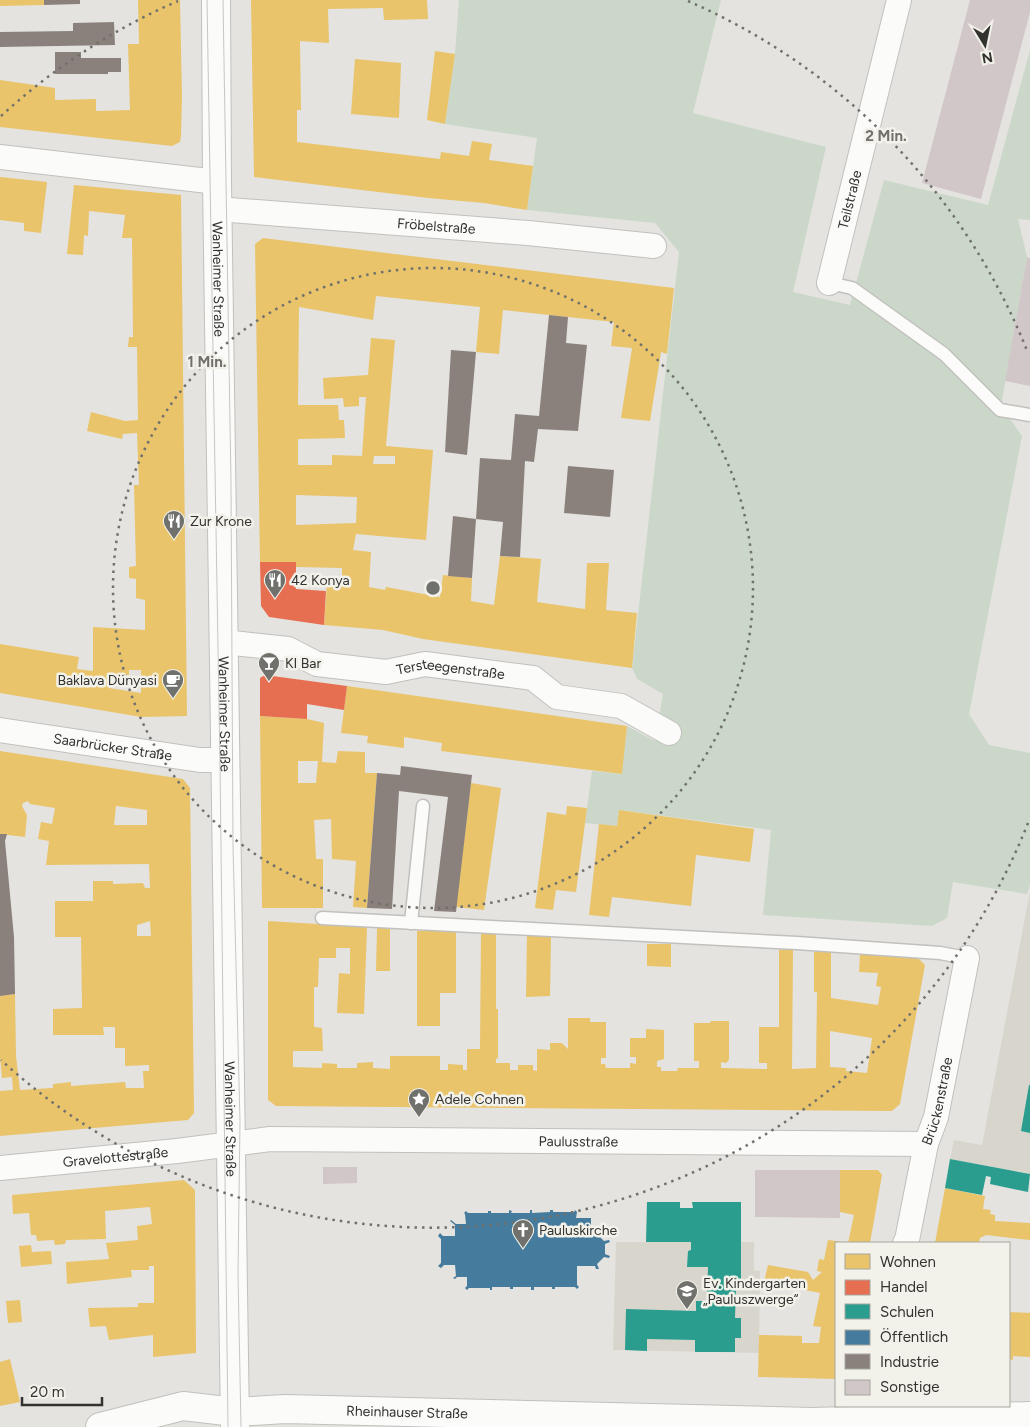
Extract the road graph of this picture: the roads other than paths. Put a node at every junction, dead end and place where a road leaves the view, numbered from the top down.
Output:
1 (216, 0) edge
2 (899, 0) edge
3 (0, 157) edge
4 (217, 182) junction
5 (217, 210) junction
6 (654, 246) dead end
7 (829, 282) joint
8 (1030, 415) edge
9 (224, 642) junction
10 (0, 730) edge
11 (669, 733) dead end
12 (226, 760) junction
13 (423, 806) dead end
14 (322, 918) dead end
15 (411, 923) junction
16 (967, 958) joint
17 (231, 1144) junction
18 (926, 1144) junction
19 (0, 1168) edge
20 (906, 1242) edge
21 (1030, 1416) edge
22 (865, 1418) edge
23 (235, 1420) edge
24 (581, 1422) edge
25 (100, 1427) edge
26 (198, 1427) edge

1 - 4 street, Wanheimer Straße
2 - 7 street, Teilstraße
3 - 4 street
4 - 5 street, Wanheimer Straße
5 - 6 street, Fröbelstraße
5 - 9 street, Wanheimer Straße
7 - 8 lane
9 - 11 street, Tersteegenstraße
9 - 12 street, Wanheimer Straße
10 - 12 street, Saarbrücker Straße
12 - 17 street, Wanheimer Straße
13 - 15 lane
14 - 15 lane
15 - 16 lane
16 - 18 street, Brückenstraße
17 - 18 street, Paulusstraße
17 - 19 street, Gravelottestraße
17 - 23 street, Wanheimer Straße
18 - 20 street, Brückenstraße
21 - 22 street, Rheinhauser Straße
22 - 24 street, Rheinhauser Straße
23 - 24 street, Rheinhauser Straße
23 - 25 street
23 - 26 street

